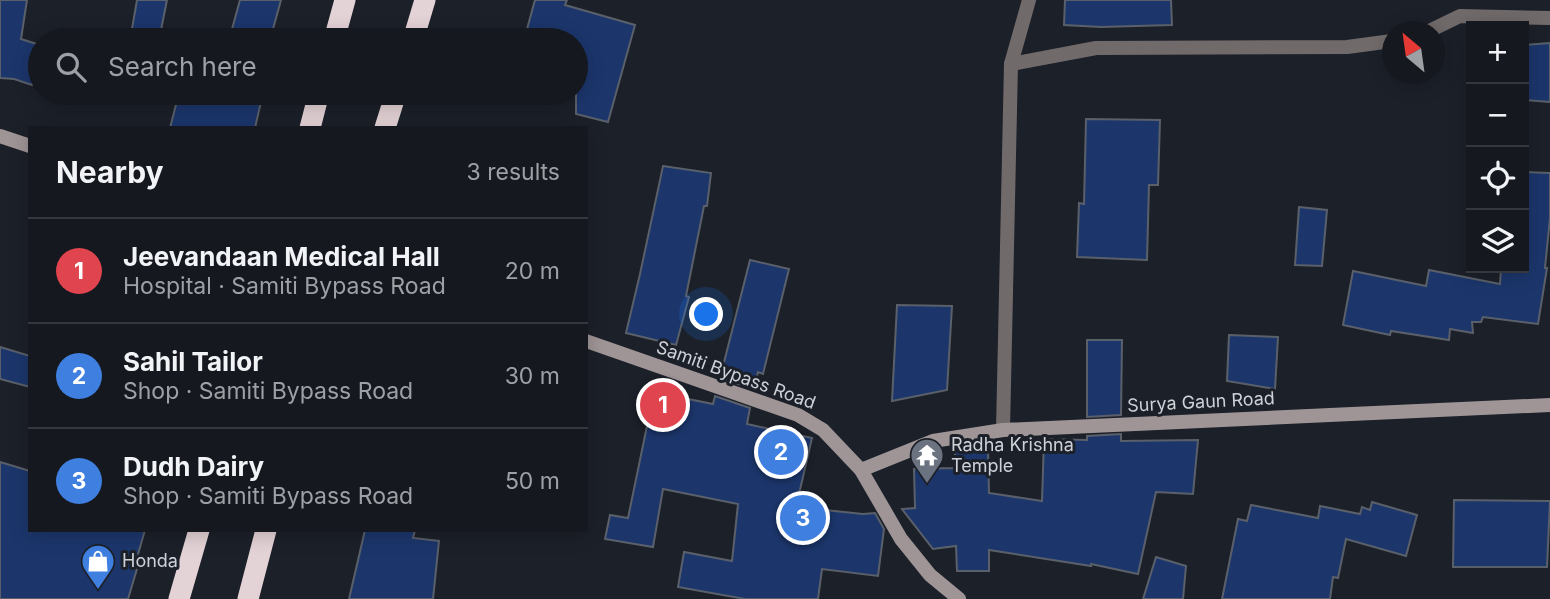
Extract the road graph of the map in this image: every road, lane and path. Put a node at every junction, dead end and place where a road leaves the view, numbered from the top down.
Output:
1 (345, 0) edge
2 (425, 0) edge
3 (1028, 0) edge
4 (1550, 18) edge
5 (1445, 23) edge
6 (337, 28) edge
7 (417, 28) edge
8 (1382, 42) edge
9 (1011, 64) junction
10 (316, 105) edge
11 (392, 105) edge
12 (311, 126) edge
13 (386, 126) edge
14 (0, 136) edge
15 (28, 145) edge
16 (588, 342) edge
17 (1550, 405) edge
18 (1003, 430) junction
19 (861, 470) junction
20 (198, 532) edge
21 (266, 532) edge
22 (179, 599) edge
23 (248, 599) edge
24 (959, 599) edge

1 - 6 highway
2 - 7 highway
3 - 9 street
4 - 5 street
8 - 9 street
9 - 18 street
10 - 12 highway
11 - 13 highway
14 - 15 street
16 - 19 street, Samiti Bypass Road
17 - 18 street, Surya Gaun Road
18 - 19 street, Surya Gaun Road
19 - 24 street, Samiti Bypass Road
20 - 22 highway
21 - 23 highway

